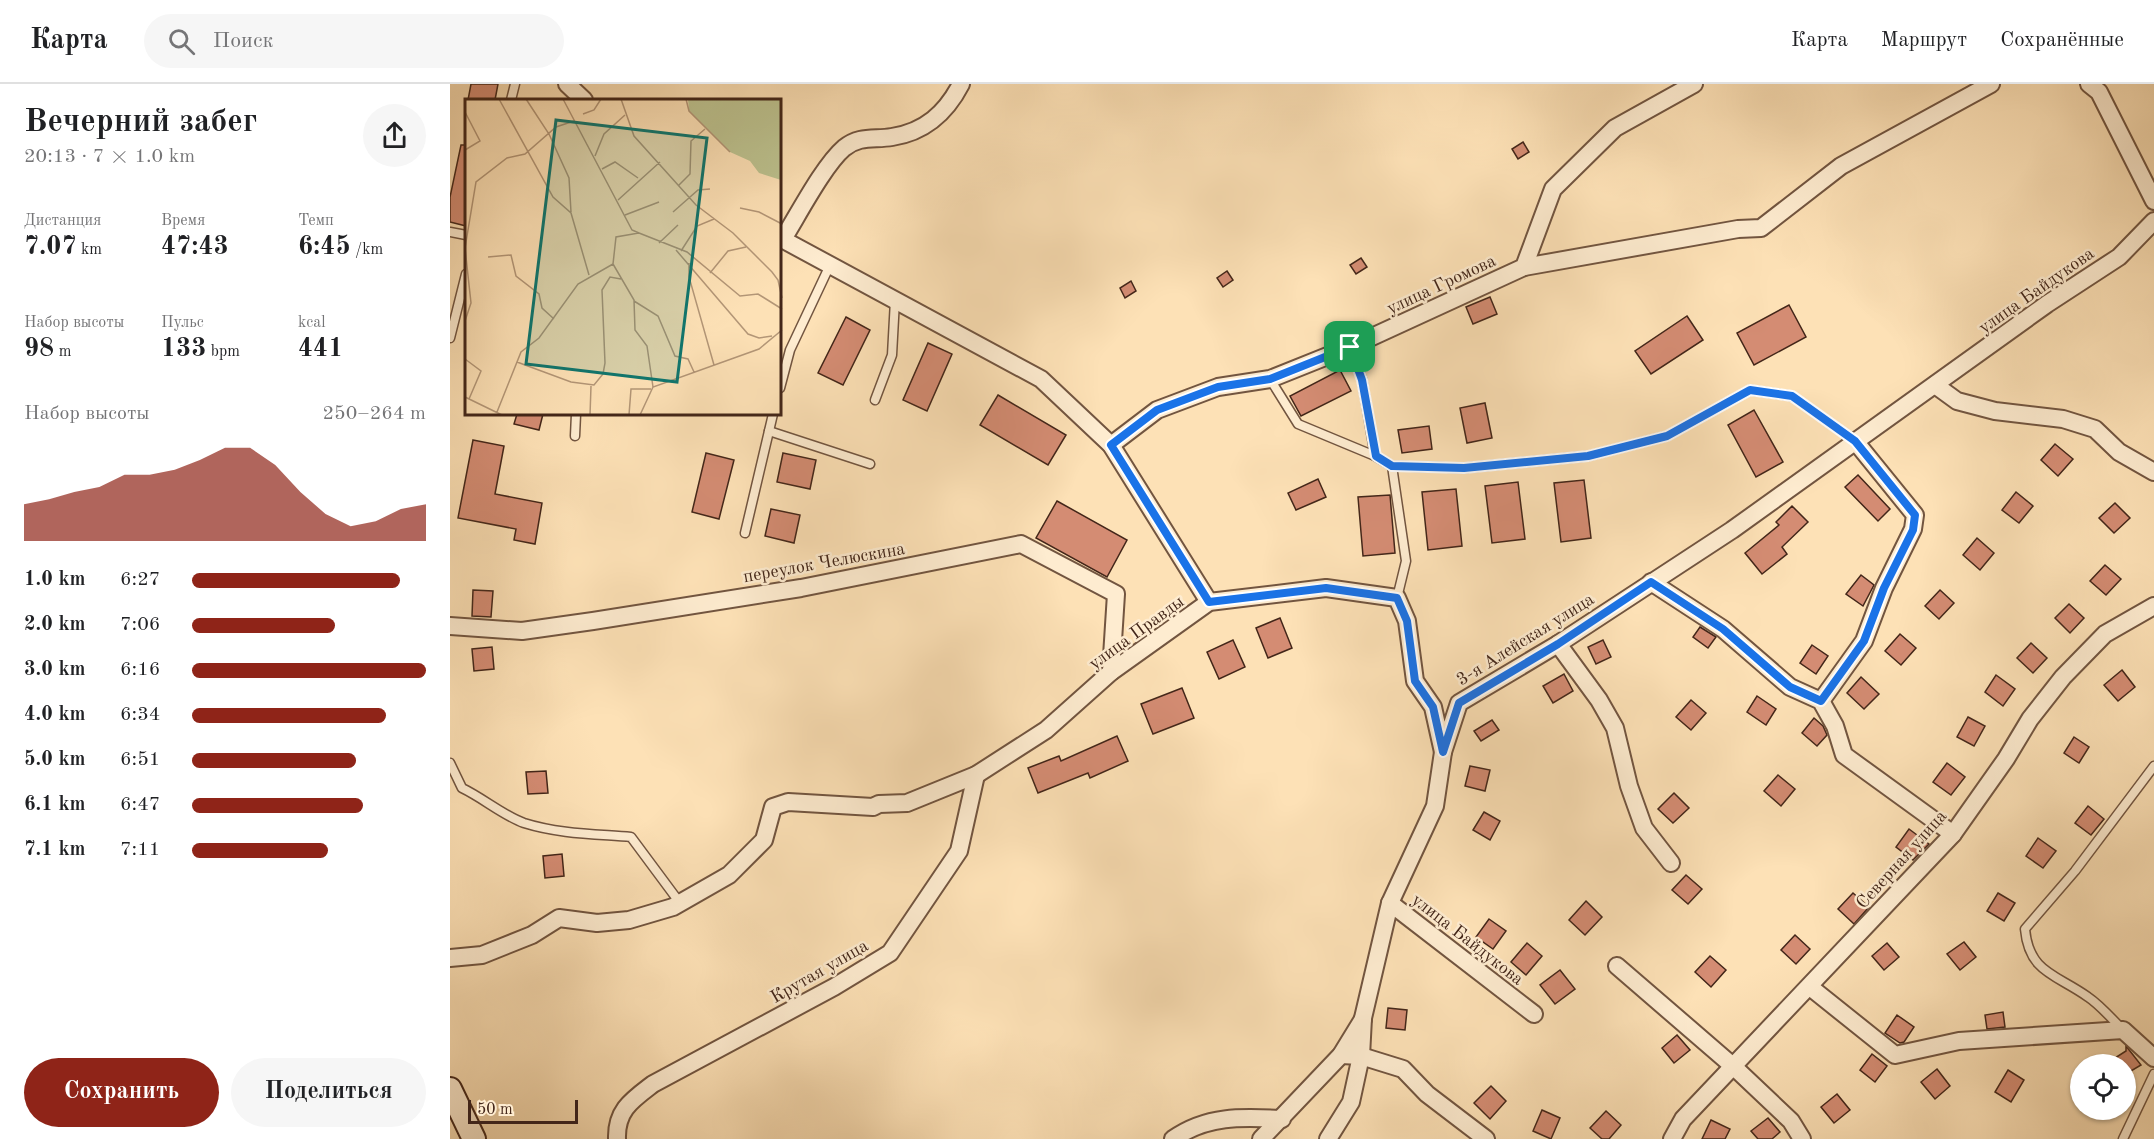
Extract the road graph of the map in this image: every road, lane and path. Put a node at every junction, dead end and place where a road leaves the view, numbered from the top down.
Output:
1 (515, 84) edge
2 (567, 84) edge
3 (961, 84) edge
4 (1694, 84) edge
5 (1990, 84) edge
6 (2089, 84) edge
7 (511, 99) edge
8 (583, 99) edge
9 (2154, 201) edge
10 (2154, 221) edge
11 (450, 232) edge
12 (465, 236) edge
13 (782, 239) edge
14 (830, 265) junction
15 (1524, 267) junction
16 (465, 277) edge
17 (895, 300) junction
18 (451, 326) edge
19 (450, 338) edge
20 (1350, 347) junction
21 (1270, 379) junction
22 (782, 381) edge
23 (1935, 385) junction
24 (874, 400) dead end
25 (576, 416) edge
26 (773, 416) edge
27 (769, 431) junction
28 (575, 436) dead end
29 (1855, 441) junction
30 (1111, 445) junction
31 (1376, 456) junction
32 (870, 464) dead end
33 (1392, 466) junction
34 (2154, 472) edge
35 (745, 532) dead end
36 (1651, 582) junction
37 (1397, 598) junction
38 (1209, 602) junction
39 (2154, 606) edge
40 (450, 626) edge
41 (1558, 644) junction
42 (1111, 672) junction
43 (1821, 701) junction
44 (1443, 752) junction
45 (450, 763) edge
46 (2154, 766) edge
47 (976, 775) junction
48 (1953, 834) junction
49 (1671, 863) dead end
50 (680, 903) junction
51 (1389, 903) junction
52 (450, 958) edge
53 (1617, 966) dead end
54 (1810, 987) junction
55 (1534, 1014) dead end
56 (1363, 1018) junction
57 (2123, 1029) junction
58 (1341, 1055) junction
59 (1361, 1056) junction
60 (2154, 1058) edge
61 (1734, 1067) junction
62 (2154, 1074) edge
63 (450, 1089) edge
64 (1282, 1119) junction
65 (474, 1139) edge
66 (617, 1139) edge
67 (1173, 1139) edge
68 (1261, 1139) edge
69 (1328, 1139) edge
70 (1486, 1139) edge
71 (1672, 1139) edge
72 (1802, 1139) edge
73 (2123, 1139) edge

1 - 7 lane
2 - 8 street
3 - 13 street
4 - 15 street, улица Громова
5 - 15 street, улица Громова
6 - 9 street
10 - 23 street, улица Байдукова
11 - 12 lane
13 - 14 street, улица Правды
14 - 17 street, улица Правды
14 - 22 lane
15 - 20 street, улица Громова
16 - 18 lane
17 - 24 lane
17 - 30 street, улица Правды
18 - 19 lane
20 - 21 street, улица Громова
20 - 31 lane
21 - 30 street, улица Громова
21 - 31 lane
23 - 29 street, улица Байдукова
23 - 34 street
25 - 28 lane
26 - 27 lane
27 - 32 lane
27 - 35 lane
29 - 33 lane
29 - 36 street, 3-я Алейская улица
29 - 43 street
30 - 38 street, улица Правды
31 - 33 lane
33 - 37 lane
36 - 41 street, 3-я Алейская улица
36 - 43 street
37 - 38 street
37 - 44 street
38 - 42 street, улица Правды
39 - 48 street, Северная улица
40 - 42 street, переулок Челюскина
41 - 44 street, 3-я Алейская улица
41 - 49 street
42 - 47 street, улица Правды
43 - 48 street
44 - 51 street
45 - 50 lane
46 - 57 lane
47 - 50 street, улица Правды
47 - 66 street, Крутая улица
48 - 54 street, Северная улица
50 - 52 street, улица Правды
51 - 55 street, улица Байдукова
51 - 56 street, улица Байдукова
53 - 61 street
54 - 57 street
54 - 61 street, Северная улица
56 - 58 street
56 - 59 street, улица Байдукова
57 - 60 street
58 - 59 street
58 - 64 street
59 - 69 street, улица Байдукова
59 - 70 street
61 - 71 street, Северная улица
61 - 72 street
62 - 73 lane
63 - 65 main road
64 - 67 street
64 - 68 street

